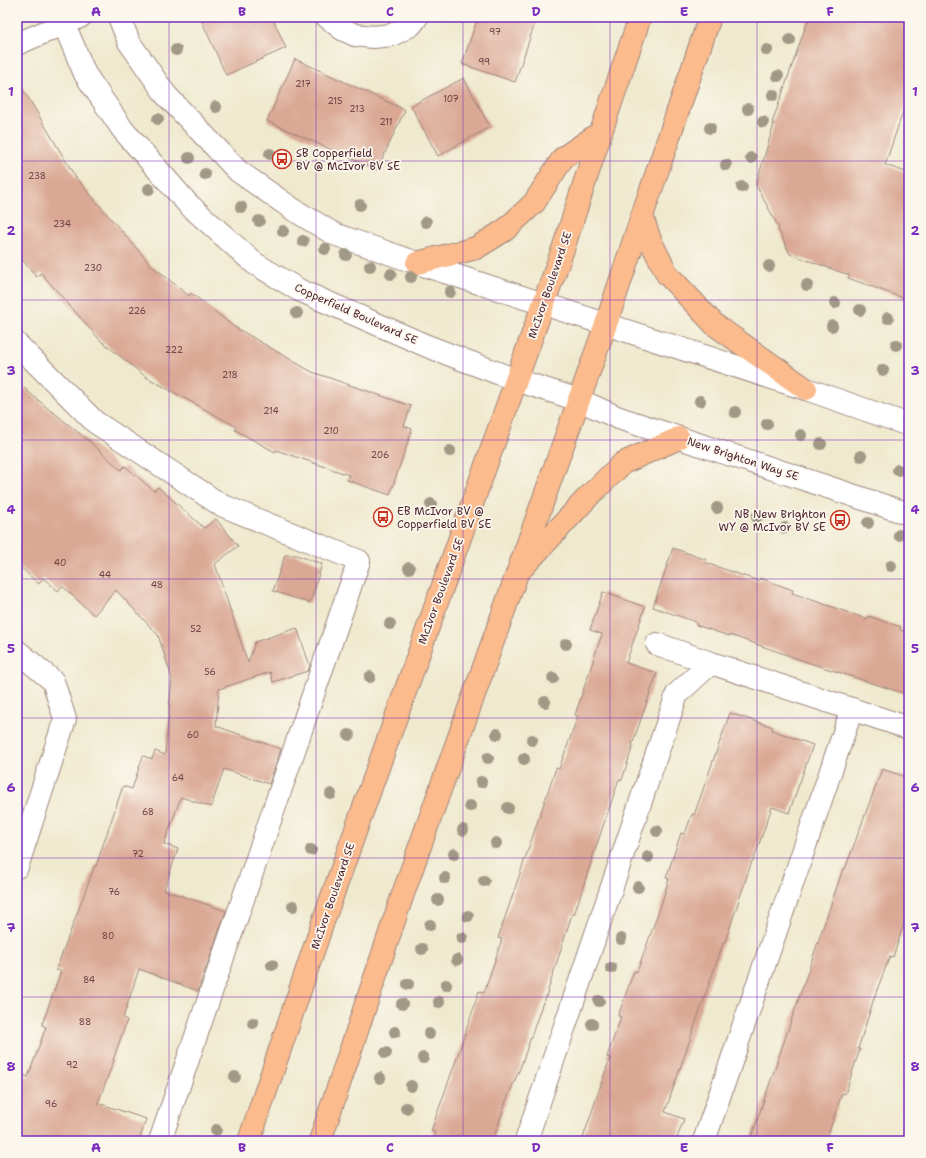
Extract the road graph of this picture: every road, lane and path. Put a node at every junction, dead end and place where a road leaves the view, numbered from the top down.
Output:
1 (119, 17) edge
2 (327, 17) edge
3 (417, 17) edge
4 (640, 17) edge
5 (710, 17) edge
6 (68, 19) edge
7 (17, 44) edge
8 (601, 132) junction
9 (642, 216) junction
10 (416, 263) junction
11 (543, 304) junction
12 (606, 324) junction
13 (17, 344) edge
14 (516, 380) junction
15 (806, 389) junction
16 (579, 400) junction
17 (909, 425) edge
18 (679, 438) junction
19 (909, 514) edge
20 (516, 575) junction
21 (657, 644) dead end
22 (17, 651) edge
23 (711, 663) junction
24 (852, 709) junction
25 (909, 728) edge
26 (17, 867) edge
27 (160, 1141) edge
28 (249, 1141) edge
29 (320, 1141) edge
30 (526, 1141) edge
31 (704, 1141) edge

1 - 10 street
2 - 3 street
4 - 8 main road, McIvor Boulevard SE
5 - 9 main road
6 - 7 street
6 - 14 street, Copperfield Boulevard SE
8 - 10 main road
8 - 11 main road, McIvor Boulevard SE
9 - 12 main road
9 - 15 main road
10 - 11 street
11 - 12 street
11 - 14 main road, McIvor Boulevard SE
12 - 15 street
12 - 16 main road
13 - 27 street
14 - 16 street, Copperfield Boulevard SE
14 - 28 main road, McIvor Boulevard SE
15 - 17 street
16 - 18 street, New Brighton Way SE
16 - 20 main road
18 - 19 street, New Brighton Way SE
18 - 20 main road
20 - 29 main road
21 - 23 street
22 - 26 street
23 - 24 street
23 - 30 street
24 - 25 street
24 - 31 street

